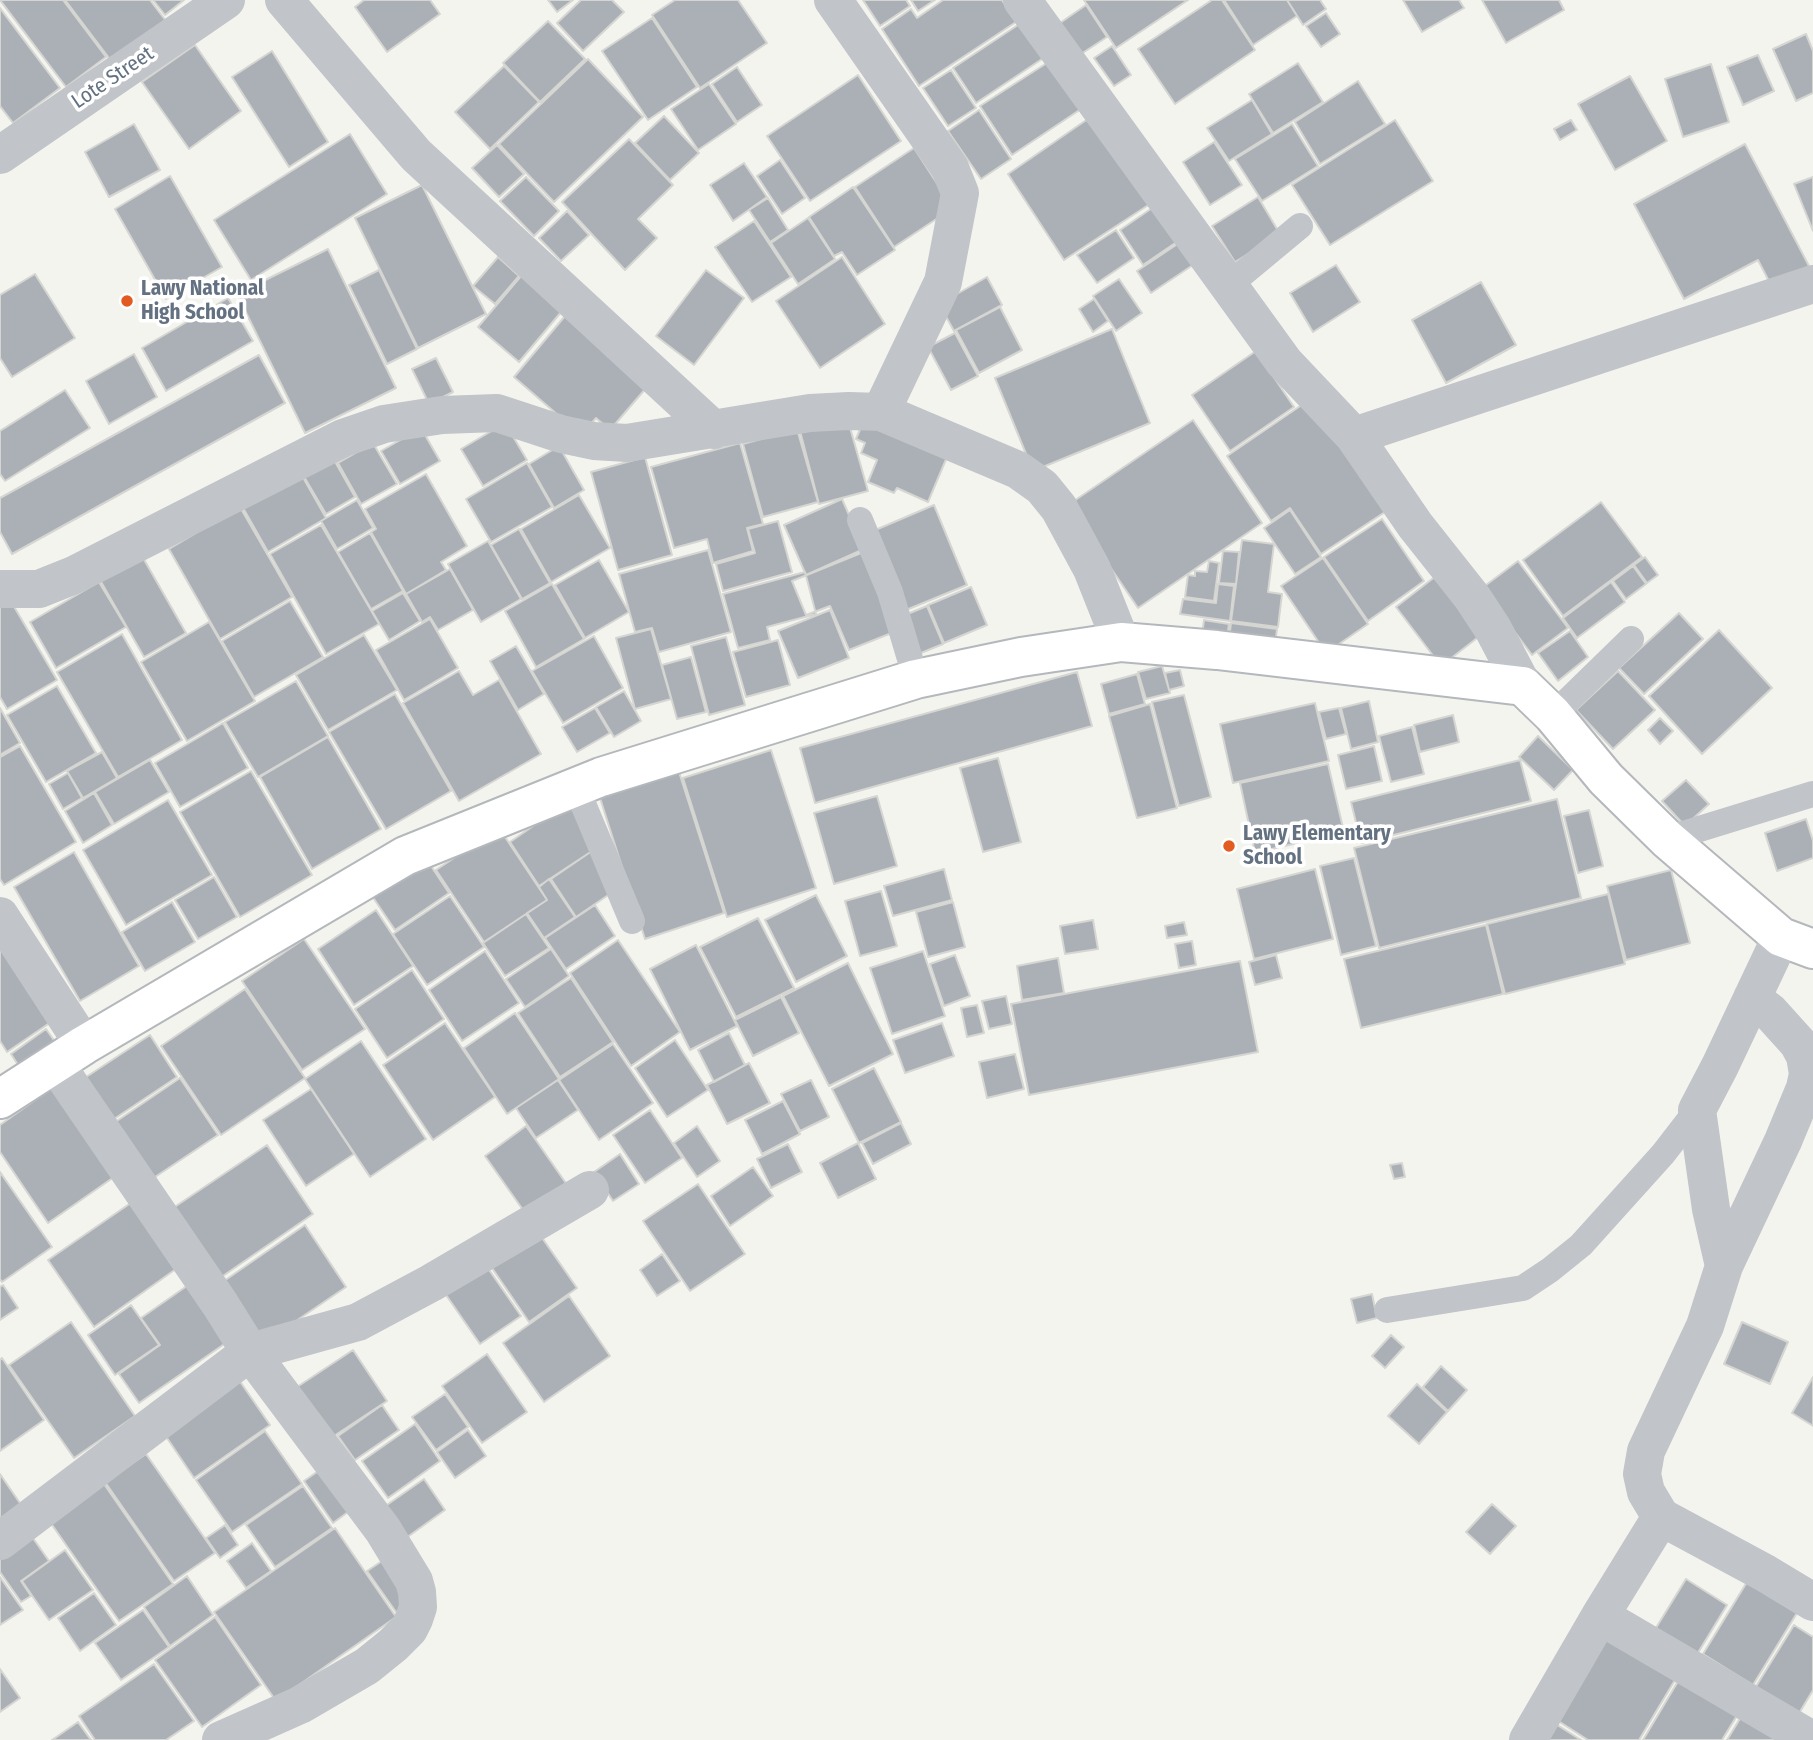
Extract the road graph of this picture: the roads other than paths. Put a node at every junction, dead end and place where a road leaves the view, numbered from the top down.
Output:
1 (226, 0) edge
2 (284, 0) edge
3 (833, 0) edge
4 (1023, 0) edge
5 (0, 155) edge
6 (1300, 226) dead end
7 (1813, 284) edge
8 (1229, 285) junction
9 (881, 412) junction
10 (714, 430) junction
11 (1354, 436) junction
12 (860, 520) dead end
13 (0, 589) edge
14 (1631, 639) dead end
15 (1121, 642) junction
16 (916, 679) junction
17 (1523, 685) junction
18 (1553, 715) junction
19 (576, 786) junction
20 (1813, 794) edge
21 (1667, 839) junction
22 (0, 916) edge
23 (632, 921) dead end
24 (1797, 943) edge
25 (1752, 998) junction
26 (69, 1054) junction
27 (0, 1099) edge
28 (1697, 1110) junction
29 (590, 1190) dead end
30 (1724, 1266) junction
31 (1387, 1310) dead end
32 (250, 1352) junction
33 (1661, 1517) junction
34 (0, 1541) edge
35 (1813, 1602) edge
36 (1600, 1616) junction
37 (221, 1740) edge
38 (1528, 1740) edge
39 (1812, 1740) edge

1 - 5 street, Lote Street
2 - 10 street
3 - 9 street
4 - 8 street
6 - 8 lane
7 - 11 street
8 - 11 street
9 - 10 street
9 - 15 street
10 - 13 street
11 - 17 street
12 - 16 lane
14 - 18 lane
15 - 16 main road
15 - 17 main road
16 - 19 main road
17 - 18 main road
18 - 21 main road
19 - 23 lane
19 - 26 main road
20 - 21 lane
21 - 24 main road
22 - 26 street
24 - 25 street
25 - 28 street
25 - 30 street
26 - 27 main road
26 - 32 street
28 - 30 street
28 - 31 lane
29 - 32 street
30 - 33 street
32 - 34 street
32 - 37 street
33 - 35 street
33 - 36 street
36 - 38 street
36 - 39 street

